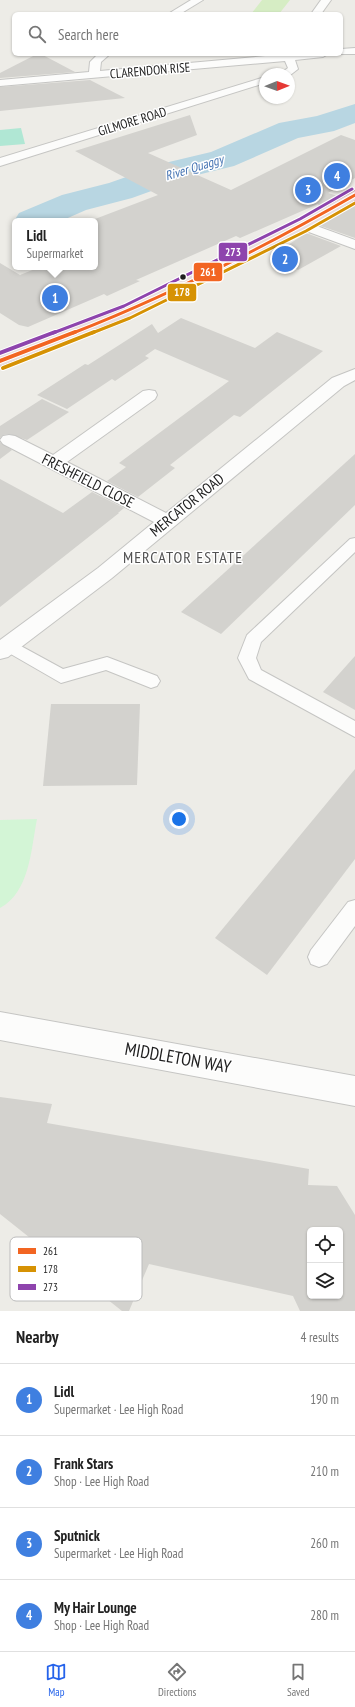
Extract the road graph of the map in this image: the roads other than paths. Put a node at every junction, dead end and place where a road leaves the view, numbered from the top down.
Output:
1 (198, 0) edge
2 (326, 0) edge
3 (177, 12) edge
4 (317, 12) edge
5 (355, 51) edge
6 (343, 52) edge
7 (104, 56) edge
8 (300, 56) edge
9 (288, 57) junction
10 (293, 68) edge
11 (96, 75) junction
12 (259, 82) edge
13 (0, 83) edge
14 (0, 162) edge
15 (355, 196) edge
16 (302, 225) junction
17 (355, 245) edge
18 (0, 361) edge
19 (355, 374) edge
20 (149, 395) dead end
21 (9, 440) dead end
22 (54, 463) junction
23 (167, 521) junction
24 (355, 543) edge
25 (4, 648) edge
26 (151, 681) dead end
27 (355, 730) edge
28 (355, 909) edge
29 (319, 957) dead end
30 (0, 1026) edge
31 (355, 1091) edge

1 - 3 street
2 - 4 street
5 - 6 street
7 - 11 street
8 - 9 street, CLARENDON RISE
9 - 10 street
9 - 11 street, CLARENDON RISE
11 - 13 street, CLARENDON RISE
12 - 14 street, GILMORE ROAD
15 - 16 highway
16 - 17 street
16 - 18 highway
19 - 23 street, MERCATOR ROAD
20 - 22 street
21 - 22 street, FRESHFIELD CLOSE
22 - 23 street, FRESHFIELD CLOSE
23 - 25 street, MERCATOR ROAD
24 - 27 lane
25 - 26 lane
28 - 29 lane
30 - 31 street, MIDDLETON WAY

